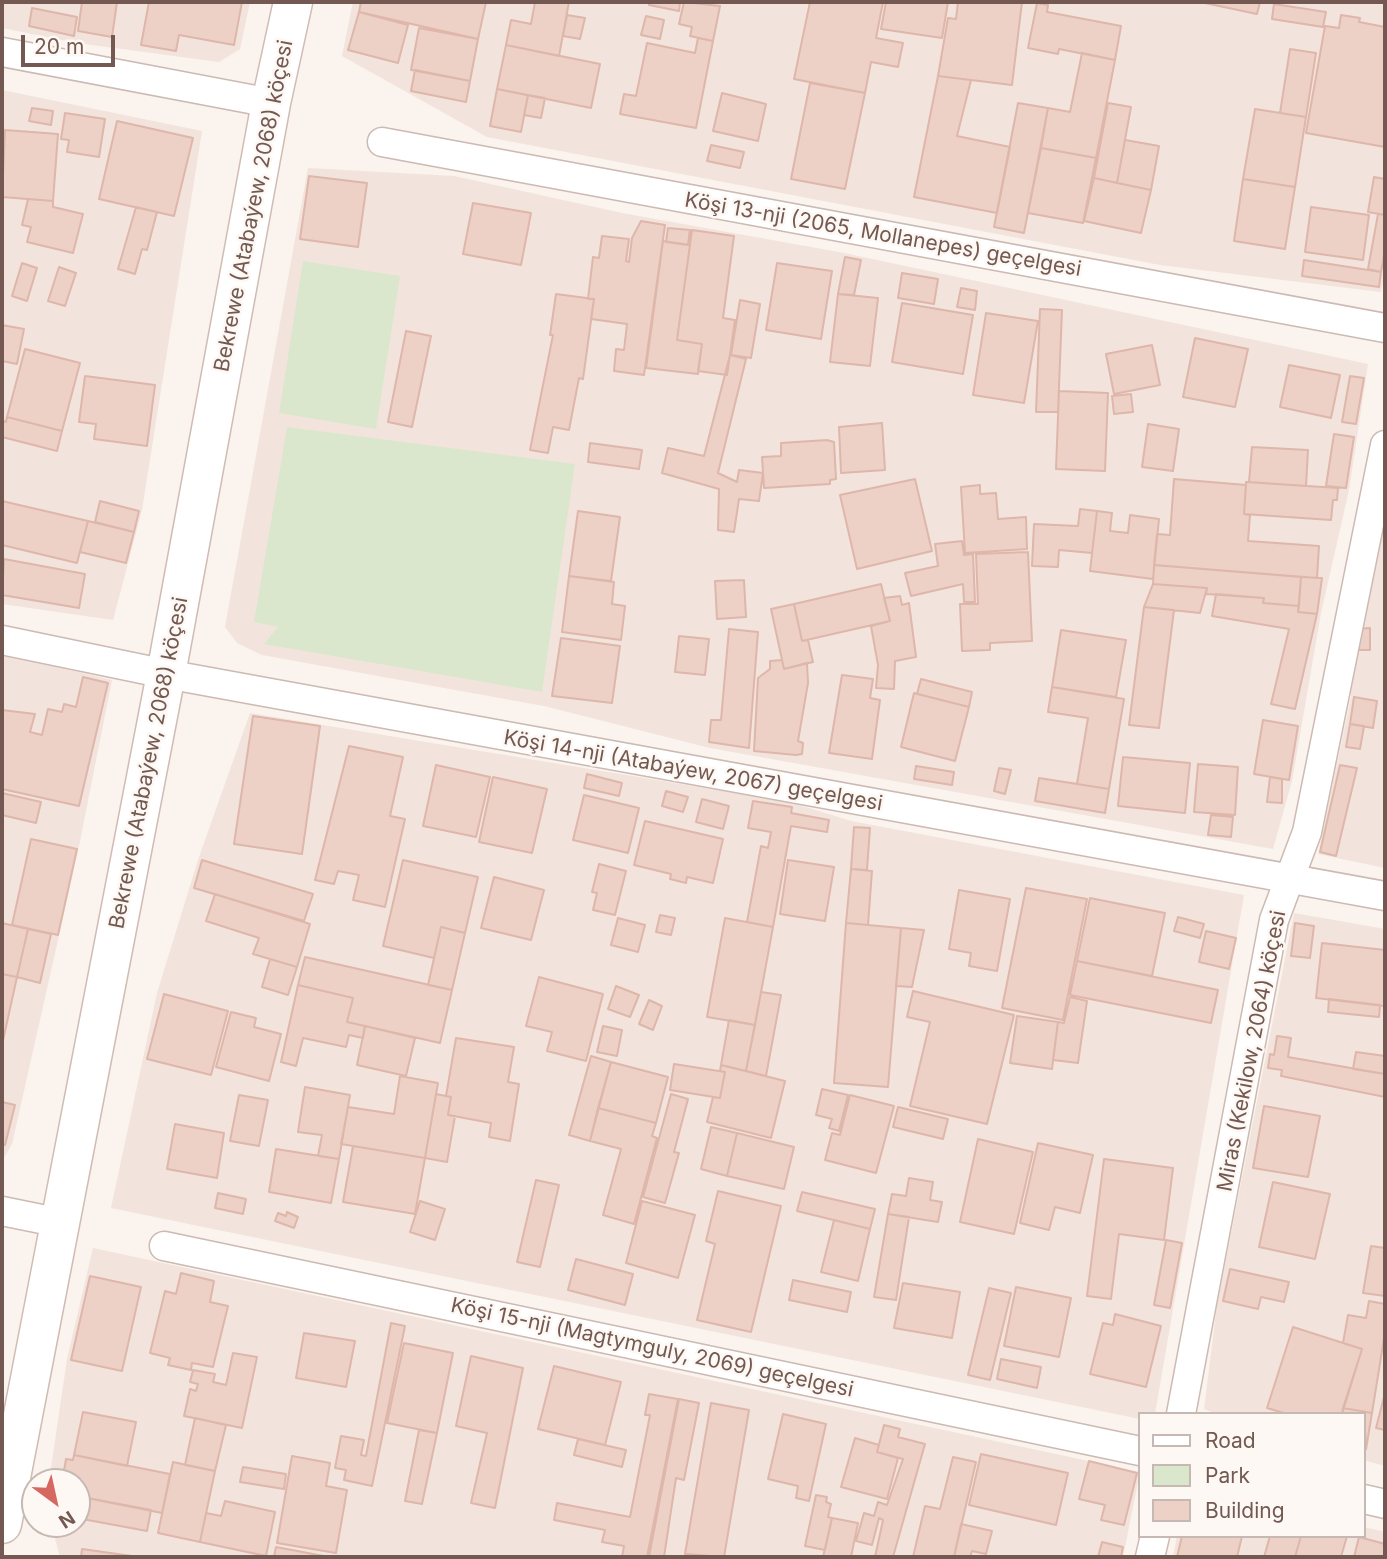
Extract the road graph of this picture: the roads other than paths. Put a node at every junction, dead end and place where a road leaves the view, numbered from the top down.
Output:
1 (293, 2) edge
2 (2, 52) edge
3 (271, 103) junction
4 (382, 142) dead end
5 (1385, 328) edge
6 (1385, 445) edge
7 (2, 640) edge
8 (166, 674) junction
9 (1290, 878) junction
10 (1385, 896) edge
11 (2, 1211) edge
12 (61, 1223) junction
13 (164, 1246) dead end
14 (1181, 1412) edge
15 (1138, 1451) edge
16 (1366, 1499) edge
17 (1385, 1504) edge
18 (2, 1524) edge
19 (1155, 1538) edge
20 (1150, 1557) edge

1 - 3 main road, Bekrewe (Atabaýew, 2068) köçesi
2 - 3 street
3 - 8 main road, Bekrewe (Atabaýew, 2068) köçesi
4 - 5 street, Köşi 13-nji (2065, Mollanepes) geçelgesi
6 - 9 street, Miras (Kekilow, 2064) köçesi
7 - 8 street, Köşi 14-nji (Atabaýew, 2067) geçelgesi
8 - 9 street, Köşi 14-nji (Atabaýew, 2067) geçelgesi
8 - 12 main road, Bekrewe (Atabaýew, 2068) köçesi
9 - 10 street, Köşi 14-nji (Atabaýew, 2067) geçelgesi
9 - 14 street, Miras (Kekilow, 2064) köçesi
11 - 12 street
12 - 18 main road, Bekrewe (Atabaýew, 2068) köçesi
13 - 15 street, Köşi 15-nji (Magtymguly, 2069) geçelgesi
16 - 17 street
19 - 20 street

